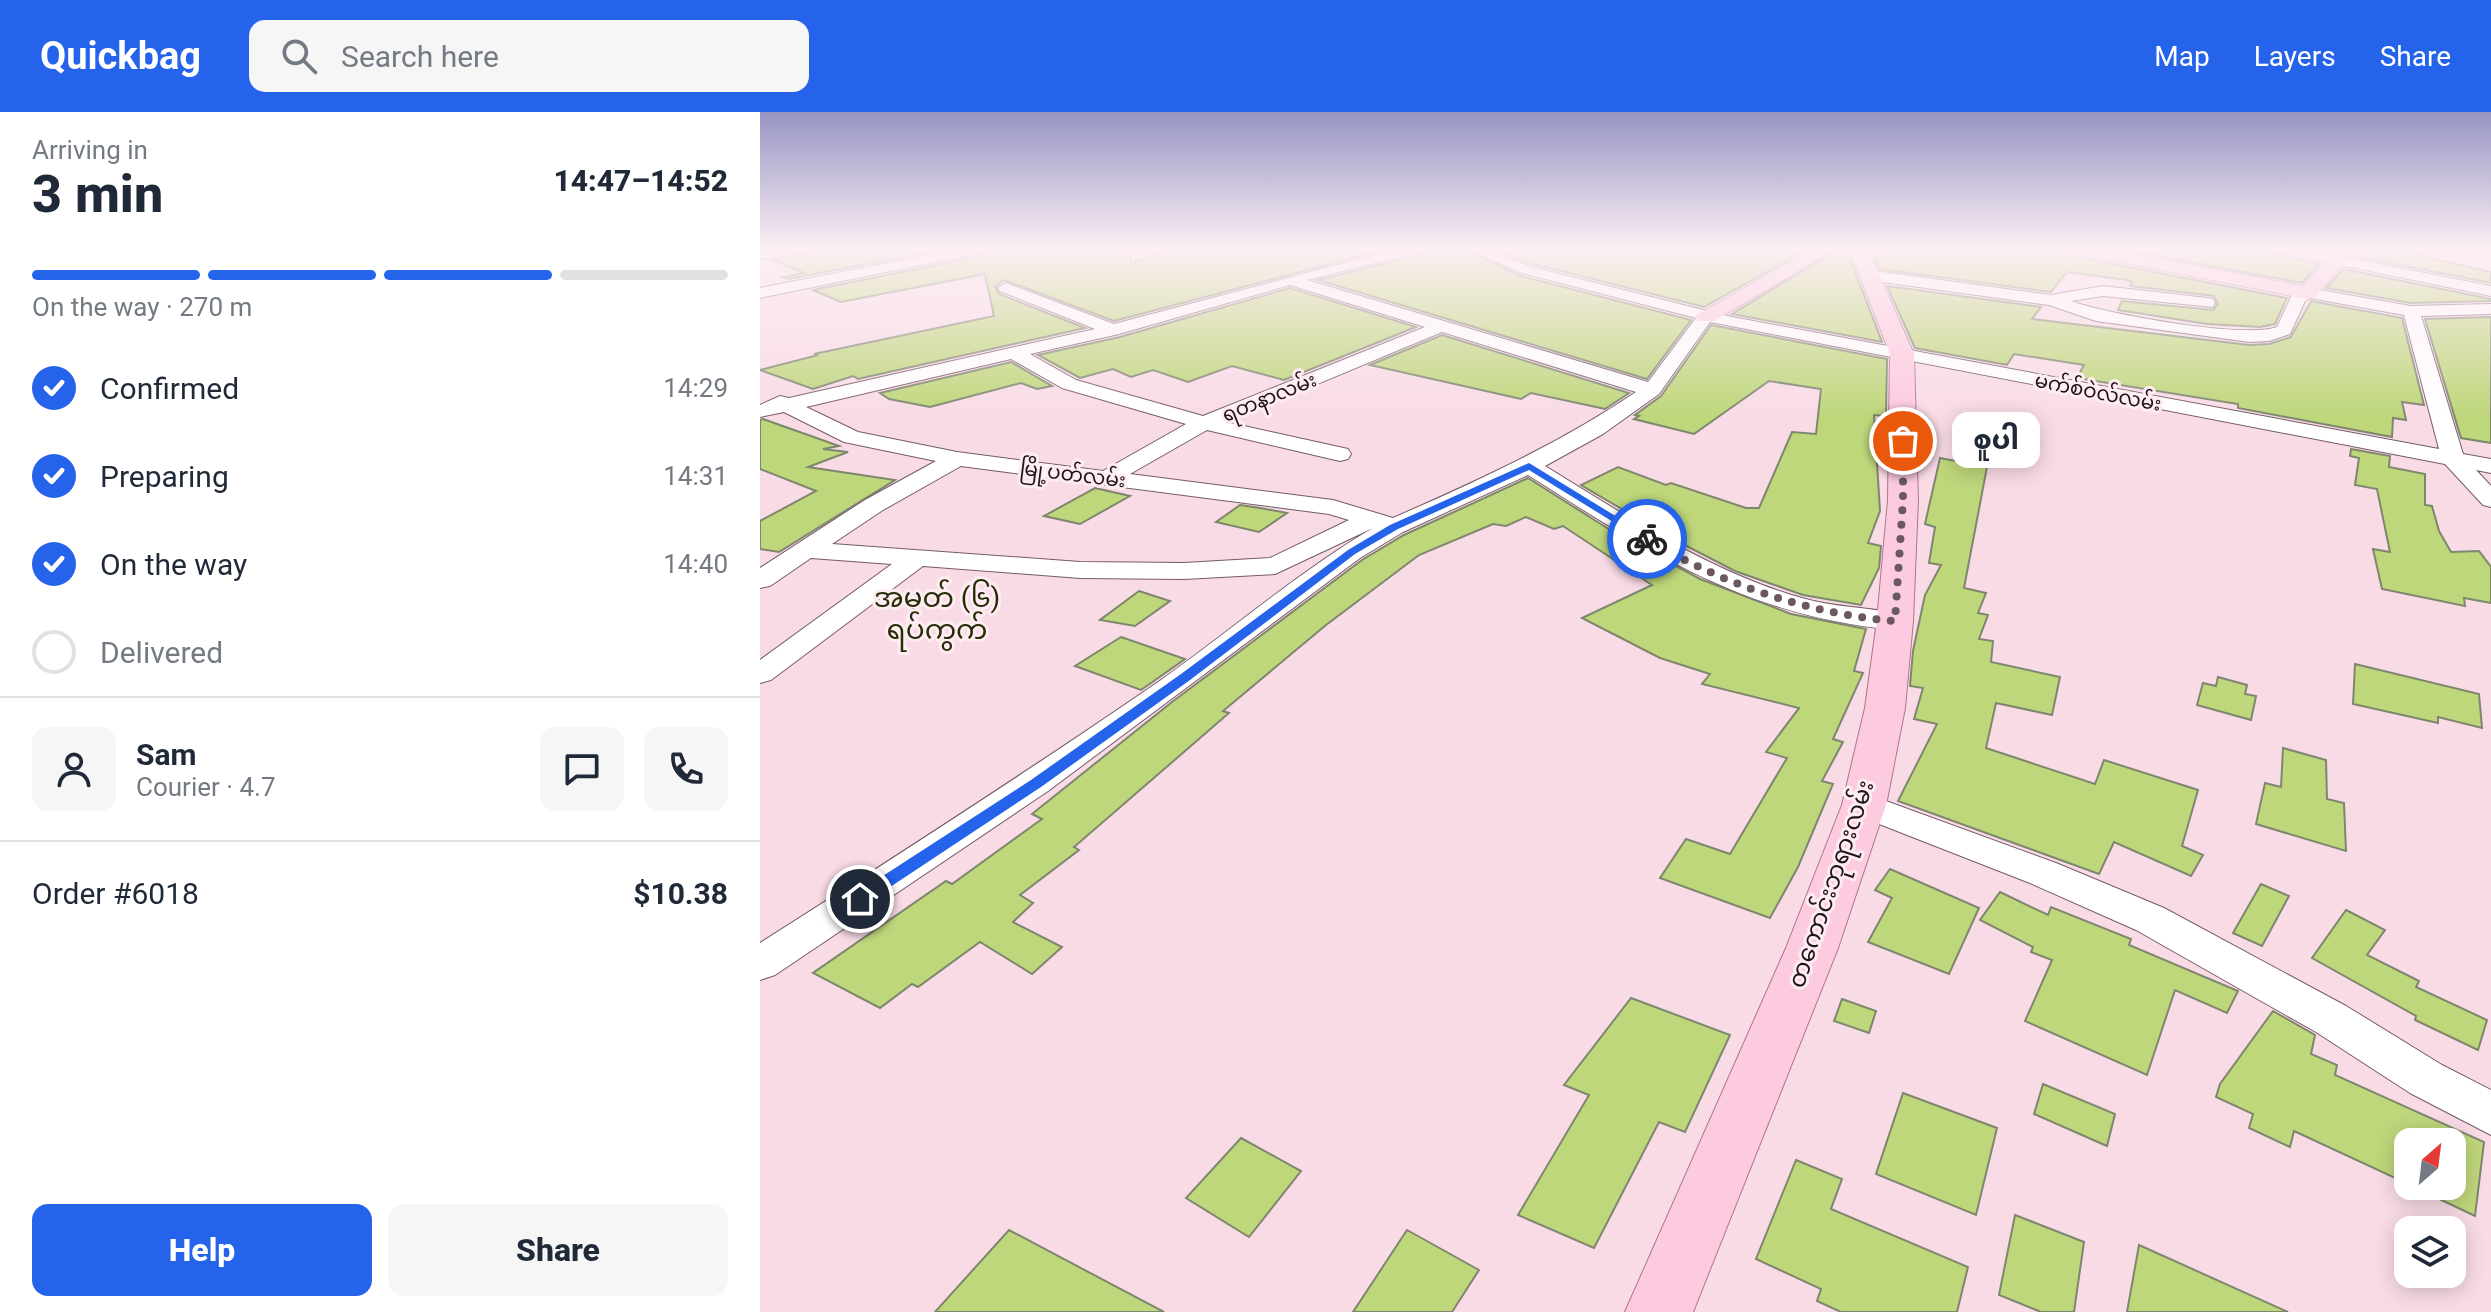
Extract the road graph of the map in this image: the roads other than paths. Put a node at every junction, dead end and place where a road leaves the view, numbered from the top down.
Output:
1 (1047, 304) edge
2 (1205, 304) edge
3 (1366, 304) edge
4 (1659, 304) edge
5 (1728, 304) edge
6 (1881, 304) edge
7 (2065, 304) edge
8 (2295, 304) edge
9 (2371, 304) edge
10 (2491, 309) edge
11 (2411, 311) junction
12 (1706, 316) junction
13 (1439, 327) junction
14 (1113, 330) junction
15 (1014, 353) junction
16 (1902, 354) junction
17 (1652, 390) junction
18 (760, 391) edge
19 (787, 405) junction
20 (760, 411) edge
21 (1204, 423) junction
22 (1340, 454) dead end
23 (957, 459) junction
24 (2453, 459) junction
25 (1529, 466) junction
26 (2491, 466) edge
27 (1105, 479) junction
28 (2491, 500) edge
29 (1383, 523) junction
30 (805, 550) junction
31 (918, 558) junction
32 (760, 580) edge
33 (1895, 621) junction
34 (760, 674) edge
35 (1864, 805) junction
36 (760, 964) edge
37 (2491, 1114) edge
38 (1659, 1312) edge

1 - 14 street
2 - 14 street
3 - 13 street
4 - 12 street, မက်စ်ဝဲလ်လမ်း
5 - 12 main road
6 - 16 main road, တကောင်းဘုရားလမ်း
7 - 8 street
9 - 11 street
10 - 11 street
11 - 24 street
12 - 16 street, မက်စ်ဝဲလ်လမ်း
12 - 17 street
13 - 17 street
13 - 21 street, ရတနာလမ်း
14 - 15 street
15 - 19 street
15 - 21 street
16 - 24 street, မက်စ်ဝဲလ်လမ်း
16 - 33 main road, တကောင်းဘုရားလမ်း
17 - 25 street
18 - 19 street, မြို့ပတ်လမ်း
19 - 20 street
19 - 23 street, မြို့ပတ်လမ်း
21 - 22 street
21 - 27 street, ရတနာလမ်း
23 - 27 street, မြို့ပတ်လမ်း
23 - 30 street
24 - 26 street, မက်စ်ဝဲလ်လမ်း
24 - 28 street
25 - 29 street
25 - 33 street
27 - 29 street, မြို့ပတ်လမ်း
29 - 31 street
29 - 36 street
30 - 31 street
30 - 32 street
31 - 34 street
33 - 35 main road, တကောင်းဘုရားလမ်း
35 - 37 street
35 - 38 main road, တကောင်းဘုရားလမ်း

